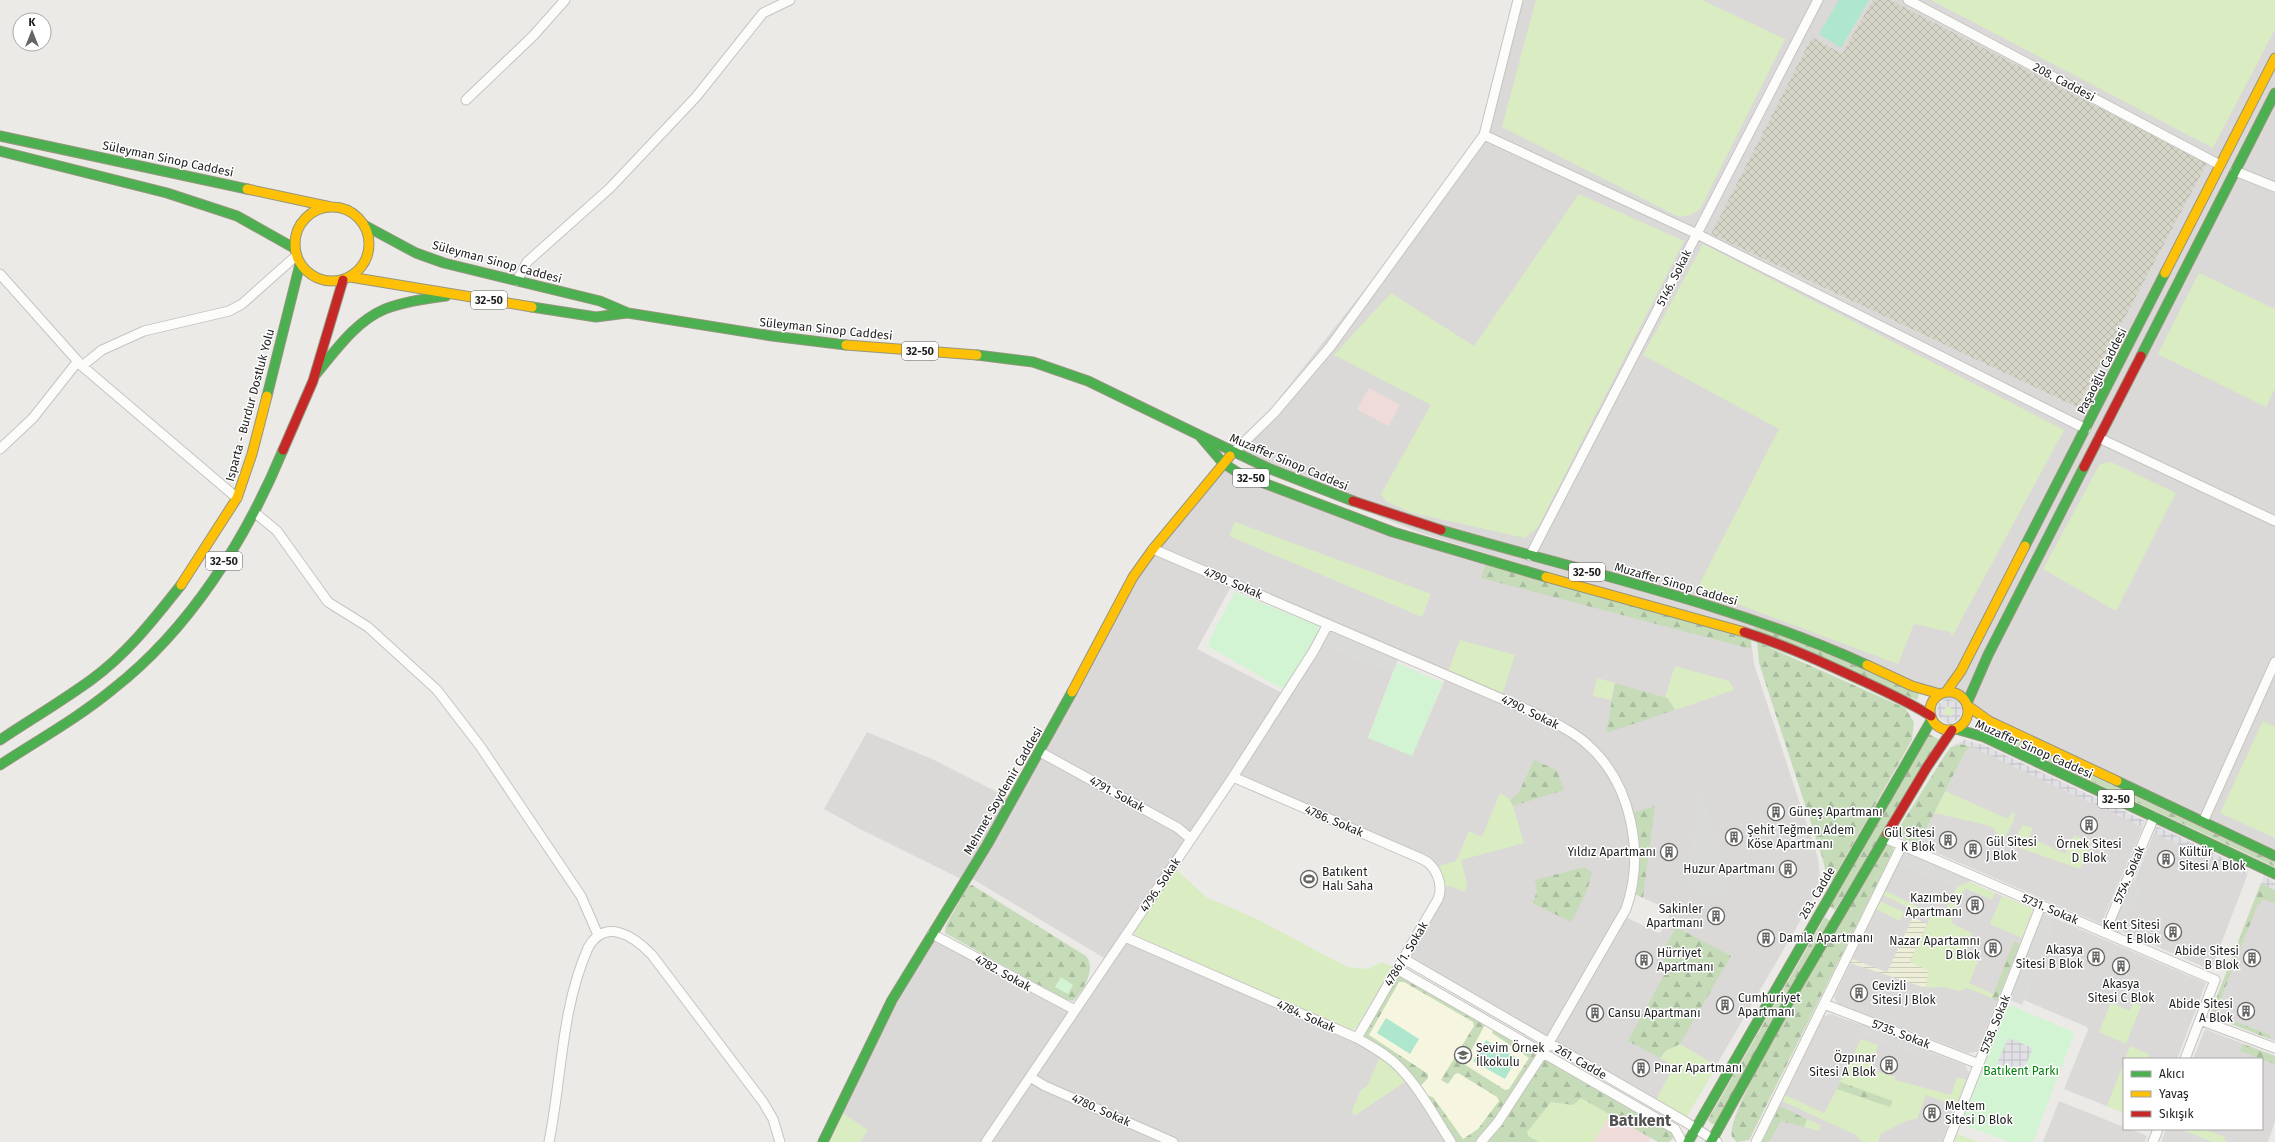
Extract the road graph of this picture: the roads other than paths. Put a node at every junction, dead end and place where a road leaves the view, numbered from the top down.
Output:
1 (565, 0) edge
2 (790, 0) edge
3 (1518, 0) edge
4 (1818, 0) edge
5 (1908, 0) edge
6 (2275, 58) edge
7 (2275, 93) edge
8 (466, 100) dead end
9 (1484, 135) junction
10 (0, 136) edge
11 (0, 151) edge
12 (2220, 165) junction
13 (2235, 171) junction
14 (2275, 187) edge
15 (330, 207) junction
16 (364, 225) junction
17 (1697, 234) junction
18 (297, 256) junction
19 (0, 274) edge
20 (346, 279) junction
21 (517, 281) junction
22 (454, 294) junction
23 (628, 313) junction
24 (80, 363) junction
25 (314, 376) junction
26 (2086, 429) junction
27 (1199, 434) junction
28 (2098, 438) junction
29 (0, 449) edge
30 (1233, 453) junction
31 (1223, 463) junction
32 (237, 498) junction
33 (254, 512) junction
34 (2275, 521) edge
35 (1153, 549) junction
36 (1530, 556) junction
37 (1328, 624) junction
38 (2275, 662) edge
39 (1943, 693) junction
40 (1967, 705) junction
41 (1931, 718) junction
42 (1954, 730) junction
43 (0, 740) edge
44 (1040, 752) junction
45 (0, 765) edge
46 (1233, 777) junction
47 (2154, 817) junction
48 (2203, 822) junction
49 (1885, 838) junction
50 (1192, 839) junction
51 (1902, 845) junction
52 (2275, 856) edge
53 (1433, 868) joint
54 (2275, 874) edge
55 (2041, 905) junction
56 (2105, 932) junction
57 (932, 934) junction
58 (598, 935) junction
59 (1125, 937) junction
60 (1404, 959) junction
61 (1397, 969) junction
62 (1824, 1004) junction
63 (1075, 1010) junction
64 (2200, 1020) junction
65 (1356, 1038) junction
66 (1549, 1043) junction
67 (2275, 1048) edge
68 (1543, 1053) junction
69 (2185, 1058) edge
70 (1979, 1064) junction
71 (1030, 1077) junction
72 (1696, 1128) junction
73 (2158, 1130) edge
74 (1713, 1141) edge
75 (549, 1142) edge
76 (780, 1142) edge
77 (823, 1142) edge
78 (986, 1142) edge
79 (1173, 1142) edge
80 (1451, 1142) edge
81 (1481, 1142) edge
82 (1682, 1142) edge
83 (1688, 1142) edge
84 (1756, 1142) edge
85 (1948, 1142) edge
86 (2153, 1142) edge

1 - 8 street
2 - 21 street
3 - 9 street
4 - 17 street, 5146. Sokak
5 - 12 street, 208. Caddesi
6 - 12 main road, Paşaoğlu Caddesi
7 - 13 main road
9 - 17 street
9 - 30 street
10 - 15 main road, Süleyman Sinop Caddesi
11 - 18 main road
12 - 26 main road, Paşaoğlu Caddesi
13 - 14 street
13 - 28 main road
15 - 16 main road
15 - 18 main road
16 - 20 main road
16 - 21 main road, Süleyman Sinop Caddesi / 32-50
17 - 26 street
17 - 36 street, 5146. Sokak
18 - 20 main road
18 - 24 street
18 - 32 main road, Isparta - Burdur Dostluk Yolu / 32-50
19 - 24 street
20 - 22 main road, Süleyman Sinop Caddesi / 32-50
20 - 25 main road, 32-50
21 - 23 main road, Süleyman Sinop Caddesi / 32-50
22 - 23 main road, Süleyman Sinop Caddesi / 32-50
22 - 25 main road
23 - 27 main road, Süleyman Sinop Caddesi / 32-50
24 - 29 street
24 - 32 street
25 - 33 main road, 32-50
26 - 39 main road, Paşaoğlu Caddesi
27 - 30 main road, Muzaffer Sinop Caddesi / 32-50
27 - 31 main road, Muzaffer Sinop Caddesi / 32-50
28 - 34 street
28 - 40 main road
30 - 31 main road, Mehmet Soydemir Caddesi
30 - 36 main road, Muzaffer Sinop Caddesi / 32-50
31 - 35 main road, Mehmet Soydemir Caddesi
31 - 41 main road, Muzaffer Sinop Caddesi / 32-50
32 - 43 main road, Isparta - Burdur Dostluk Yolu / 32-50
33 - 45 main road, 32-50
33 - 58 street
35 - 37 street, 4790. Sokak
35 - 44 main road, Mehmet Soydemir Caddesi
36 - 39 main road, Muzaffer Sinop Caddesi / 32-50
37 - 46 street, 4796. Sokak
37 - 66 street, 4790. Sokak
38 - 48 street
39 - 40 main road
39 - 41 main road
40 - 42 main road
40 - 48 main road, Muzaffer Sinop Caddesi / 32-50
41 - 42 main road
41 - 72 main road, 263. Cadde
42 - 47 main road, Muzaffer Sinop Caddesi / 32-50
42 - 49 main road
44 - 50 street, 4791. Sokak
44 - 57 main road, Mehmet Soydemir Caddesi
46 - 50 street, 4796. Sokak
46 - 53 street, 4786. Sokak
47 - 54 main road, Muzaffer Sinop Caddesi / 32-50
47 - 56 street, 5754. Sokak
48 - 52 main road, Muzaffer Sinop Caddesi / 32-50
49 - 51 street, 5731. Sokak
49 - 74 main road
50 - 59 street, 4796. Sokak
51 - 55 street, 5731. Sokak
51 - 62 street
53 - 60 street, 4786/1. Sokak
55 - 56 street, 5731. Sokak
55 - 70 street, 5758. Sokak
56 - 64 street, 5731. Sokak
57 - 63 street, 4782. Sokak
57 - 77 main road, Mehmet Soydemir Caddesi
58 - 75 street
58 - 76 street
59 - 63 street, 4796. Sokak
59 - 65 street, 4784. Sokak
60 - 61 street, 4786/1. Sokak
60 - 66 street, 261. Cadde
61 - 65 street, 4786/1. Sokak
61 - 68 street, 261. Cadde
62 - 70 street, 5735. Sokak
62 - 84 street
63 - 71 street, 4796. Sokak
64 - 67 street
64 - 69 street
65 - 80 street, 4784. Sokak
66 - 68 street, 4790. Sokak
66 - 72 street, 261. Cadde
68 - 81 street
68 - 82 street, 261. Cadde
70 - 85 street, 5758. Sokak
71 - 78 street, 4796. Sokak
71 - 79 street, 4780. Sokak
72 - 74 street, 261. Cadde
72 - 83 main road, 263. Cadde
73 - 86 street

